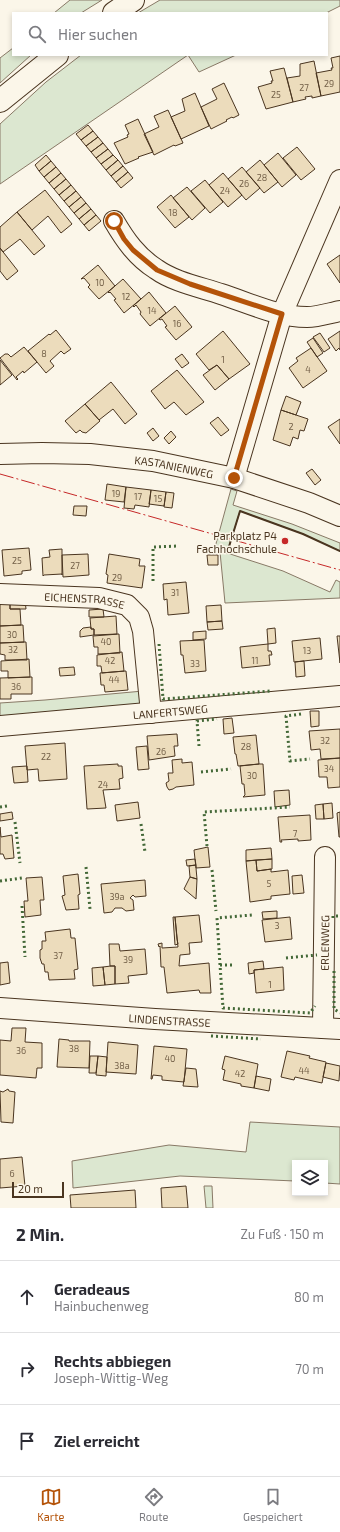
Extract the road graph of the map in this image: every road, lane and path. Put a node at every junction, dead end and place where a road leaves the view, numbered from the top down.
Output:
1 (133, 0) edge
2 (115, 12) edge
3 (55, 56) edge
4 (0, 101) edge
5 (340, 180) edge
6 (114, 221) dead end
7 (340, 310) edge
8 (282, 314) junction
9 (0, 454) edge
10 (234, 478) junction
11 (340, 516) edge
12 (0, 594) edge
13 (340, 696) edge
14 (151, 713) junction
15 (0, 726) edge
16 (325, 857) dead end
17 (0, 1008) edge
18 (332, 1028) edge

1 - 2 main road
3 - 4 main road
5 - 8 street
6 - 8 street
7 - 8 street
8 - 10 street
9 - 10 street, KASTANIENWEG
10 - 11 street, KASTANIENWEG
12 - 14 street, EICHENSTRASSE
13 - 14 street, LANFERTSWEG
14 - 15 street, LANFERTSWEG
16 - 18 street, ERLENWEG
17 - 18 street, LINDENSTRASSE

